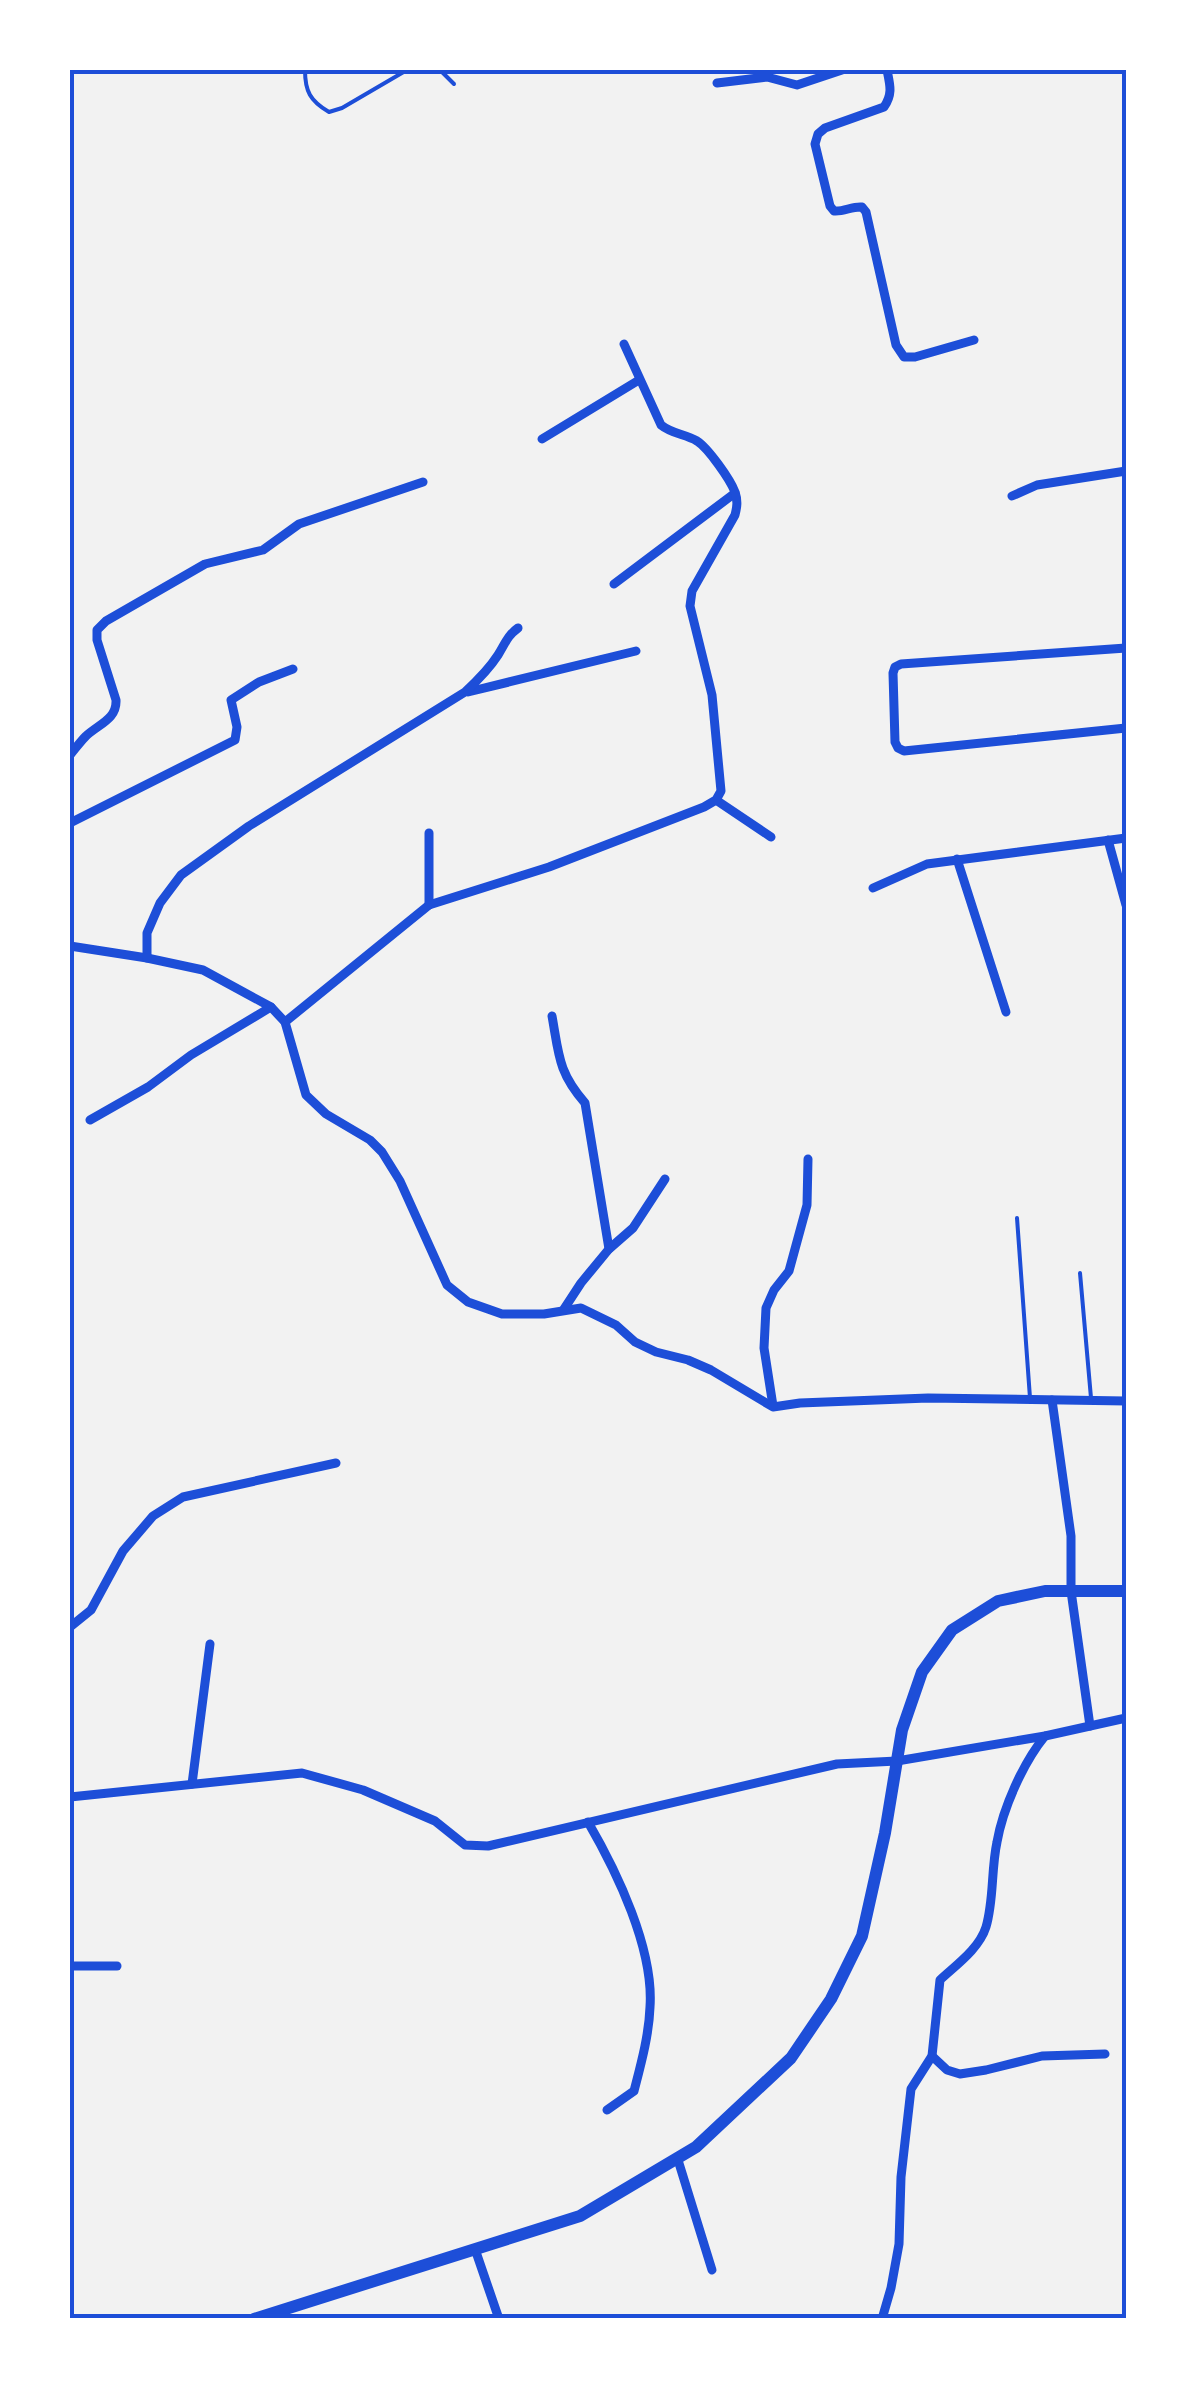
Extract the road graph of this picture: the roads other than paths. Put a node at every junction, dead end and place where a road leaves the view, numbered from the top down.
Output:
1 (306, 70) edge
2 (406, 70) edge
3 (440, 70) edge
4 (842, 70) edge
5 (888, 70) edge
6 (716, 82) dead end
7 (454, 84) dead end
8 (974, 340) dead end
9 (624, 344) dead end
10 (639, 380) junction
11 (542, 440) dead end
12 (1126, 472) edge
13 (423, 482) dead end
14 (735, 492) junction
15 (1012, 496) dead end
16 (614, 584) dead end
17 (518, 628) dead end
18 (1126, 648) edge
19 (636, 652) dead end
20 (293, 669) dead end
21 (465, 692) junction
22 (1126, 728) edge
23 (70, 755) edge
24 (716, 800) junction
25 (70, 823) edge
26 (429, 833) dead end
27 (771, 836) dead end
28 (1126, 838) edge
29 (1108, 840) junction
30 (957, 858) junction
31 (873, 888) dead end
32 (428, 904) junction
33 (1126, 905) edge
34 (70, 946) edge
35 (146, 958) junction
36 (272, 1007) junction
37 (1006, 1012) dead end
38 (552, 1016) dead end
39 (285, 1022) junction
40 (90, 1120) dead end
41 (808, 1159) dead end
42 (665, 1179) dead end
43 (1017, 1218) dead end
44 (609, 1249) junction
45 (1080, 1273) dead end
46 (564, 1309) junction
47 (1030, 1400) junction
48 (1052, 1400) junction
49 (1091, 1400) junction
50 (1126, 1401) edge
51 (773, 1407) junction
52 (336, 1464) dead end
53 (1070, 1591) junction
54 (1126, 1591) edge
55 (70, 1627) edge
56 (210, 1644) dead end
57 (1126, 1718) edge
58 (1090, 1726) junction
59 (1045, 1736) junction
60 (897, 1760) junction
61 (192, 1784) junction
62 (70, 1797) edge
63 (588, 1822) junction
64 (70, 1966) edge
65 (117, 1966) dead end
66 (1105, 2054) dead end
67 (932, 2056) junction
68 (607, 2110) dead end
69 (678, 2160) junction
70 (476, 2250) junction
71 (712, 2270) dead end
72 (254, 2319) edge
73 (500, 2319) edge
74 (882, 2319) edge

1 - 2 lane
3 - 7 lane
4 - 6 street
5 - 8 street
9 - 10 street
10 - 11 street
10 - 14 street
12 - 15 street
13 - 23 street
14 - 16 street
14 - 24 street
17 - 21 street
18 - 22 street
19 - 21 street
20 - 25 street
21 - 35 street
24 - 27 street
24 - 32 street
26 - 32 street
28 - 29 street
29 - 30 street
29 - 33 street
30 - 31 street
30 - 37 street
32 - 39 street
34 - 35 street
35 - 36 street
36 - 39 street
36 - 40 street
38 - 44 street
39 - 46 street
41 - 51 street
42 - 44 street
43 - 47 lane
44 - 46 street
45 - 49 lane
46 - 51 street
47 - 48 street
47 - 51 street
48 - 49 street
48 - 53 street
49 - 50 street
52 - 55 street
53 - 54 main road
53 - 58 street
53 - 60 main road
56 - 61 street
57 - 58 street
58 - 59 street
59 - 60 street
59 - 67 street
60 - 63 street
60 - 69 main road
61 - 62 street
61 - 63 street
63 - 68 street
64 - 65 street
66 - 67 street
67 - 74 street
69 - 70 main road
69 - 71 street
70 - 72 main road
70 - 73 street

